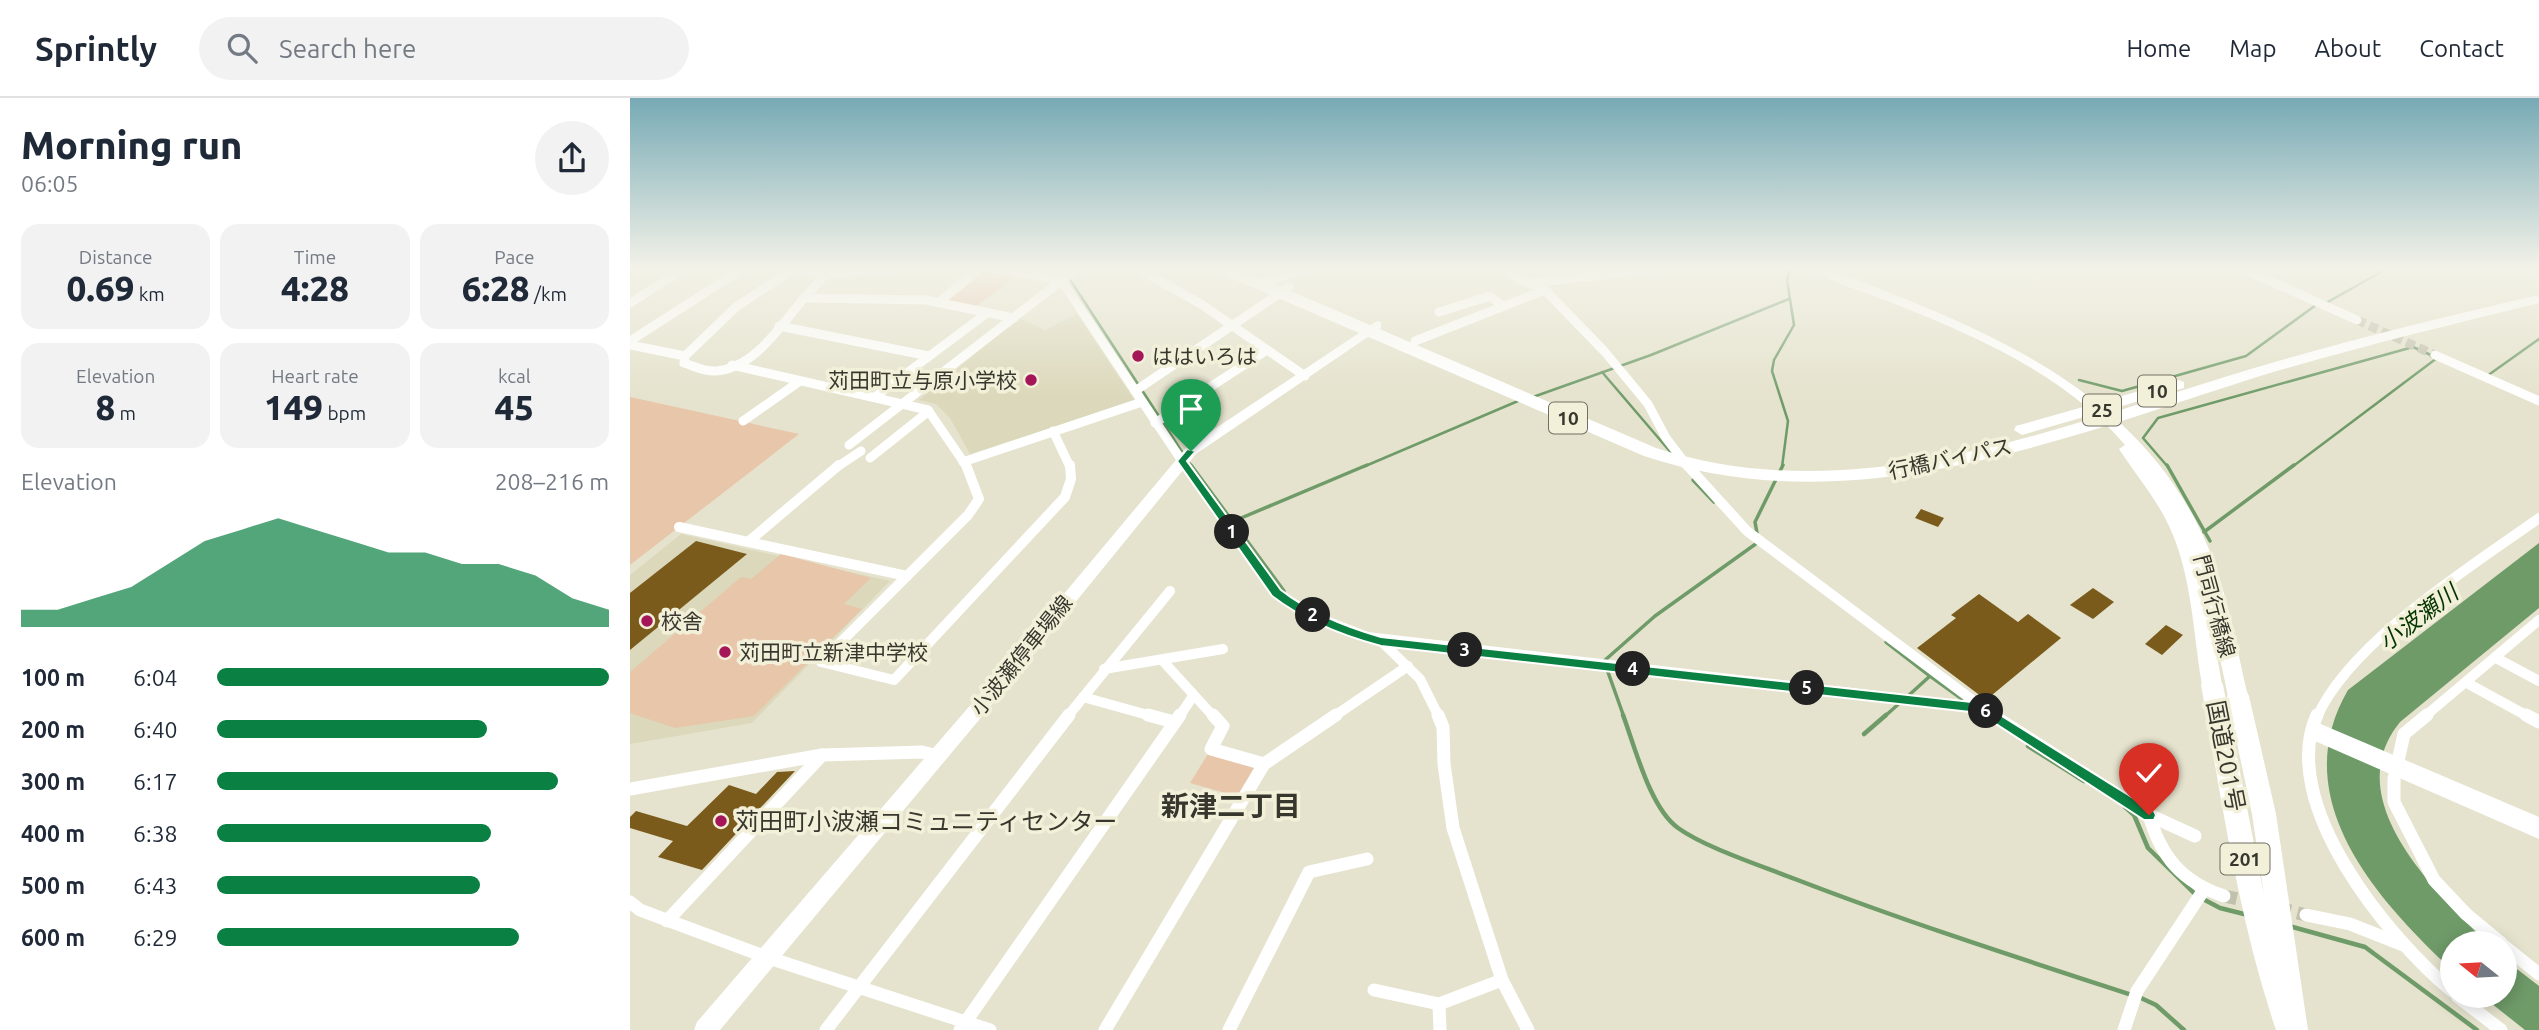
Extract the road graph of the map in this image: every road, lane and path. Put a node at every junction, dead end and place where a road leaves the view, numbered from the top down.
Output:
1 (679, 310) edge
2 (732, 310) edge
3 (793, 310) edge
4 (976, 310) edge
5 (1023, 310) edge
6 (1082, 310) edge
7 (1212, 310) edge
8 (1249, 310) edge
9 (1333, 310) edge
10 (1444, 310) edge
11 (1492, 310) edge
12 (1564, 310) edge
13 (1903, 310) edge
14 (1922, 310) edge
15 (2336, 310) edge
16 (2455, 310) edge
17 (2492, 310) edge
18 (1439, 312) dead end
19 (987, 313) junction
20 (1014, 318) junction
21 (2357, 320) tunnel mouth
22 (1234, 324) junction
23 (779, 327) junction
24 (1373, 328) junction
25 (1415, 341) junction
26 (630, 343) edge
27 (1267, 350) junction
28 (2435, 355) tunnel mouth
29 (685, 356) junction
30 (929, 356) junction
31 (732, 365) junction
32 (1305, 376) junction
33 (800, 381) junction
34 (1135, 391) junction
35 (876, 396) junction
36 (2539, 401) edge
37 (1142, 402) junction
38 (903, 404) junction
39 (929, 411) junction
40 (2100, 415) junction
41 (743, 421) dead end
42 (1155, 423) junction
43 (1054, 431) junction
44 (849, 445) dead end
45 (1680, 456) junction
46 (1182, 461) junction
47 (963, 462) junction
48 (2539, 518) edge
49 (679, 527) dead end
50 (748, 542) junction
51 (907, 576) junction
52 (1170, 591) dead end
53 (2539, 620) edge
54 (1381, 641) junction
55 (1223, 649) dead end
56 (2496, 658) junction
57 (1162, 660) junction
58 (1408, 666) junction
59 (1104, 669) junction
60 (2539, 681) edge
61 (2467, 683) junction
62 (2212, 685) joint
63 (1193, 695) junction
64 (2238, 696) joint
65 (1083, 697) junction
66 (1981, 708) junction
67 (1174, 722) junction
68 (2539, 722) edge
69 (2316, 731) dead end
70 (822, 755) junction
71 (938, 756) junction
72 (1264, 764) junction
73 (2394, 766) junction
74 (630, 789) edge
75 (2149, 815) junction
76 (2539, 828) edge
77 (2195, 836) dead end
78 (1367, 859) dead end
79 (2203, 891) junction
80 (2224, 896) tunnel mouth
81 (630, 902) edge
82 (2306, 915) tunnel mouth
83 (667, 920) junction
84 (2486, 931) edge
85 (2403, 945) junction
86 (766, 957) junction
87 (2517, 957) edge
88 (2539, 974) edge
89 (1502, 980) junction
90 (2440, 980) edge
91 (859, 988) junction
92 (1374, 990) dead end
93 (1439, 1004) junction
94 (2473, 1008) edge
95 (963, 1026) edge
96 (705, 1030) edge
97 (826, 1030) edge
98 (990, 1030) edge
99 (1105, 1030) edge
100 (1229, 1030) edge
101 (1440, 1030) edge
102 (1528, 1030) edge
103 (2124, 1030) edge
104 (2290, 1030) edge
105 (2297, 1030) edge
106 (2501, 1030) edge

1 - 26 street
2 - 29 street
3 - 23 street
4 - 19 street
5 - 20 street
6 - 34 street
7 - 22 street
8 - 22 street
9 - 24 highway, 10
10 - 18 street
11 - 25 street
12 - 45 street
13 - 40 main road, 門司行橋線 / 25
14 - 40 main road, 門司行橋線 / 25
15 - 21 street
16 - 40 highway, 行橋バイパス / 10
17 - 40 highway, 行橋バイパス / 10
19 - 20 street
19 - 30 street
20 - 38 street
22 - 27 street
22 - 34 street
23 - 30 street
23 - 31 street
24 - 25 highway, 行橋バイパス / 10
24 - 32 main road, 小波瀬停車場線
24 - 45 highway, 行橋バイパス / 10
25 - 45 highway, 行橋バイパス / 10
26 - 29 street
27 - 32 street
27 - 42 street
28 - 36 street
29 - 31 street
30 - 35 street
31 - 33 street
32 - 46 main road, 小波瀬停車場線
33 - 35 street
33 - 41 street
34 - 37 street
35 - 38 street
37 - 42 street
37 - 43 street
38 - 39 street
38 - 44 street
39 - 47 street
39 - 50 street
40 - 45 highway, 行橋バイパス / 10
40 - 62 main road, 門司行橋線 / 25
40 - 64 main road, 門司行橋線 / 25
42 - 46 street
43 - 47 street
43 - 51 street
45 - 66 street
46 - 54 street
46 - 71 main road, 小波瀬停車場線
47 - 51 street
48 - 85 street
49 - 50 street
50 - 51 street
52 - 59 street
53 - 56 street
54 - 58 street
54 - 66 street
55 - 57 street
56 - 60 street
56 - 61 street
57 - 59 street
57 - 63 street
58 - 72 street
58 - 89 street
59 - 65 street
61 - 68 street
61 - 73 street
62 - 104 highway, 国道201号 / 201
63 - 67 street
63 - 72 street
64 - 105 highway, 国道201号 / 201
65 - 67 street
65 - 91 street
66 - 75 street
67 - 95 street
69 - 73 highway
70 - 71 street
70 - 74 street
70 - 83 street
71 - 86 main road, 小波瀬停車場線
72 - 99 street
73 - 76 highway
73 - 84 street
75 - 77 street
75 - 79 street
78 - 100 street
79 - 80 street
79 - 103 street
81 - 83 street
82 - 85 street
83 - 86 street
85 - 90 street
86 - 91 street
86 - 96 main road, 小波瀬停車場線
87 - 88 street
89 - 93 street
89 - 102 street
91 - 95 street
91 - 97 street
92 - 93 street
93 - 101 street
94 - 106 street
95 - 98 street

